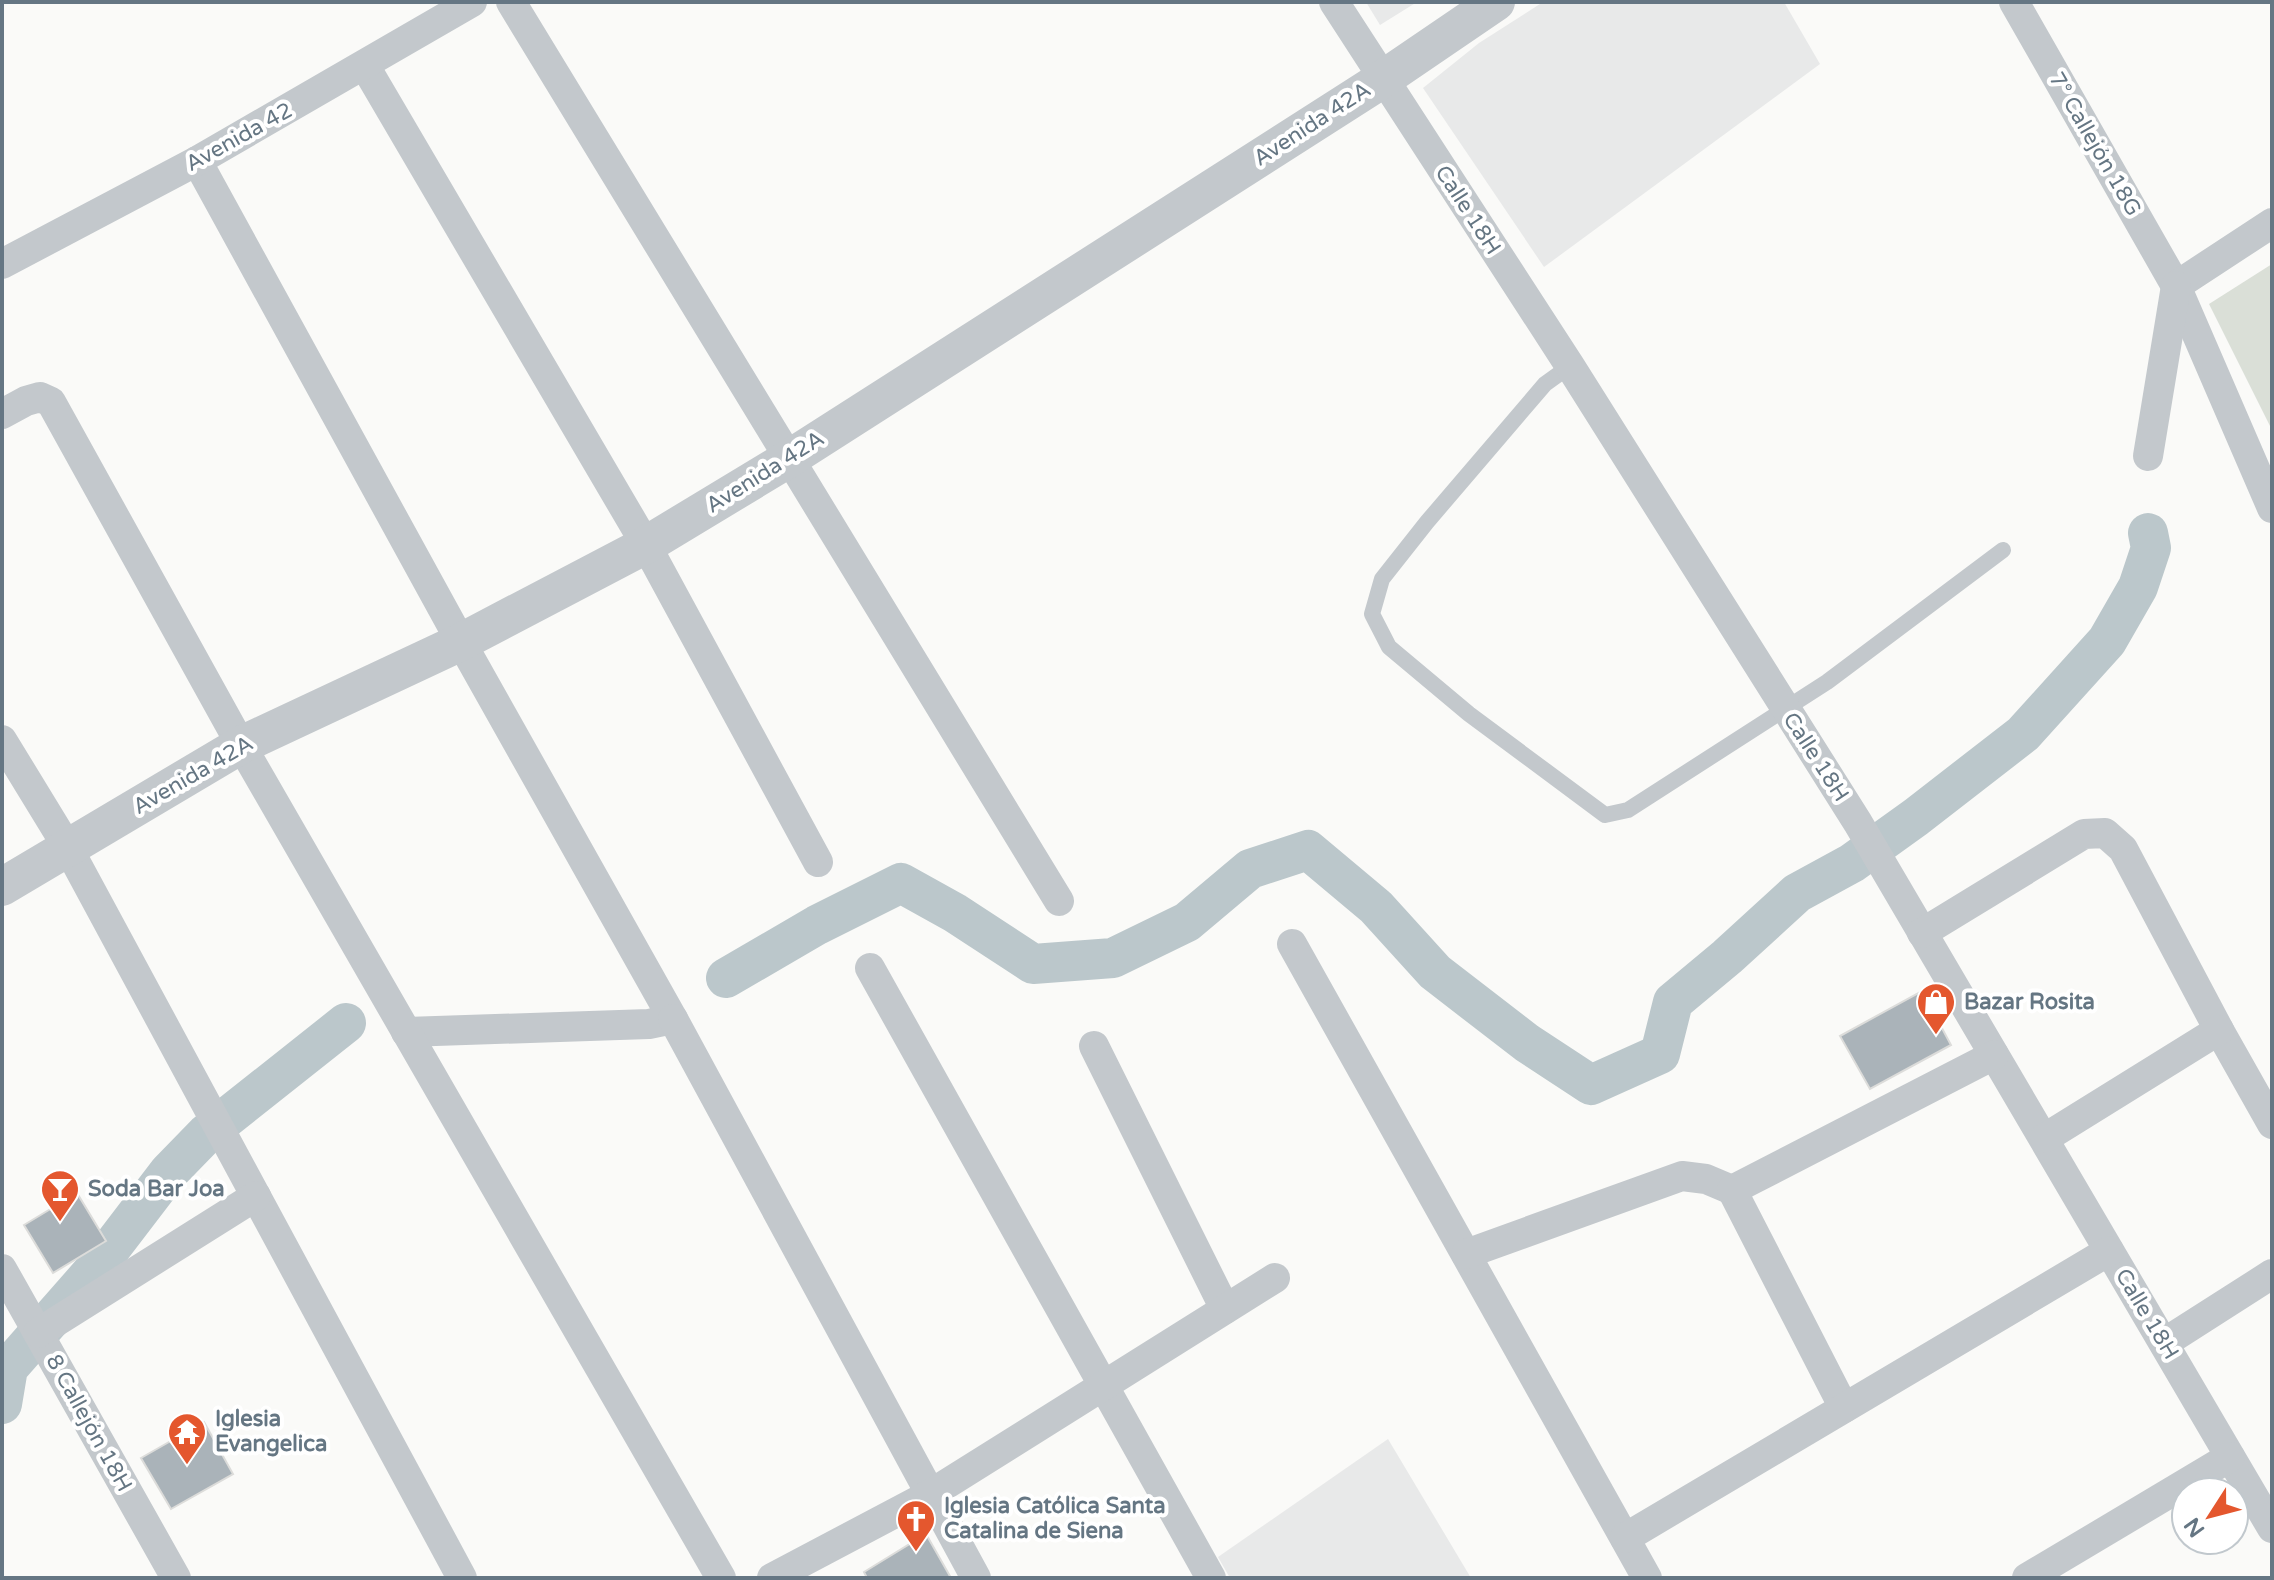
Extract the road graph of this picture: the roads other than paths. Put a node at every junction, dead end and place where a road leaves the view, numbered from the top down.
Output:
1 (472, 2) edge
2 (511, 2) edge
3 (1334, 2) edge
4 (1496, 2) edge
5 (2017, 3) edge
6 (365, 66) junction
7 (1383, 79) junction
8 (197, 161) junction
9 (2272, 223) edge
10 (2, 264) edge
11 (2176, 286) junction
12 (1570, 366) junction
13 (2, 414) edge
14 (2148, 456) dead end
15 (790, 458) junction
16 (2272, 508) edge
17 (646, 545) junction
18 (2003, 550) dead end
19 (461, 642) junction
20 (1785, 708) junction
21 (2, 740) edge
22 (241, 745) junction
23 (68, 848) junction
24 (818, 862) dead end
25 (2, 887) edge
26 (1059, 901) dead end
27 (1922, 933) junction
28 (1292, 944) dead end
29 (870, 968) dead end
30 (673, 1019) junction
31 (2219, 1030) junction
32 (406, 1032) junction
33 (1094, 1046) dead end
34 (1994, 1055) junction
35 (2272, 1124) edge
36 (2045, 1138) junction
37 (1732, 1190) junction
38 (256, 1196) junction
39 (2109, 1251) junction
40 (1466, 1254) junction
41 (2, 1269) edge
42 (2272, 1274) edge
43 (1275, 1278) dead end
44 (1225, 1309) junction
45 (38, 1333) junction
46 (2164, 1343) junction
47 (1103, 1386) junction
48 (1844, 1408) junction
49 (2230, 1457) junction
50 (929, 1495) junction
51 (2272, 1528) edge
52 (1625, 1538) junction
53 (176, 1578) edge
54 (462, 1578) edge
55 (721, 1578) edge
56 (772, 1578) edge
57 (976, 1578) edge
58 (1211, 1578) edge
59 (1647, 1578) edge
60 (2027, 1578) edge

1 - 6 street, Avenida 42
2 - 15 street
3 - 7 street, Calle 18H
4 - 7 street, Avenida 42A
5 - 11 street, 7° Callejón 18G
6 - 8 street, Avenida 42
6 - 17 street
7 - 12 street, Calle 18H
7 - 15 street, Avenida 42A
8 - 10 street, Avenida 42
8 - 19 street
9 - 11 street
11 - 14 street
11 - 16 street
12 - 20 street, Calle 18H
12 - 20 lane
13 - 22 street
15 - 17 street, Avenida 42A
15 - 26 street
17 - 19 street, Avenida 42A
17 - 24 street
18 - 20 lane
19 - 22 street, Avenida 42A
19 - 30 street
20 - 27 street, Calle 18H
21 - 23 street
22 - 23 street, Avenida 42A
22 - 32 street
23 - 25 street, Avenida 42A
23 - 38 street
27 - 31 street
27 - 34 street, Calle 18H
28 - 40 street
29 - 47 street
30 - 32 street
30 - 50 street
31 - 35 street
31 - 36 street
32 - 55 street
33 - 44 street
34 - 36 street, Calle 18H
34 - 37 street
36 - 39 street, Calle 18H
37 - 40 street
37 - 48 street
38 - 45 street
38 - 54 street
39 - 46 street, Calle 18H
39 - 48 street
40 - 52 street
41 - 45 street, 8 Callejón 18H
42 - 46 street
43 - 44 street
44 - 47 street
45 - 53 street, 8 Callejón 18H
46 - 49 street, Calle 18H
47 - 50 street
47 - 58 street
48 - 52 street
49 - 51 street, Calle 18H
49 - 60 street
50 - 56 street
50 - 57 street
52 - 59 street

